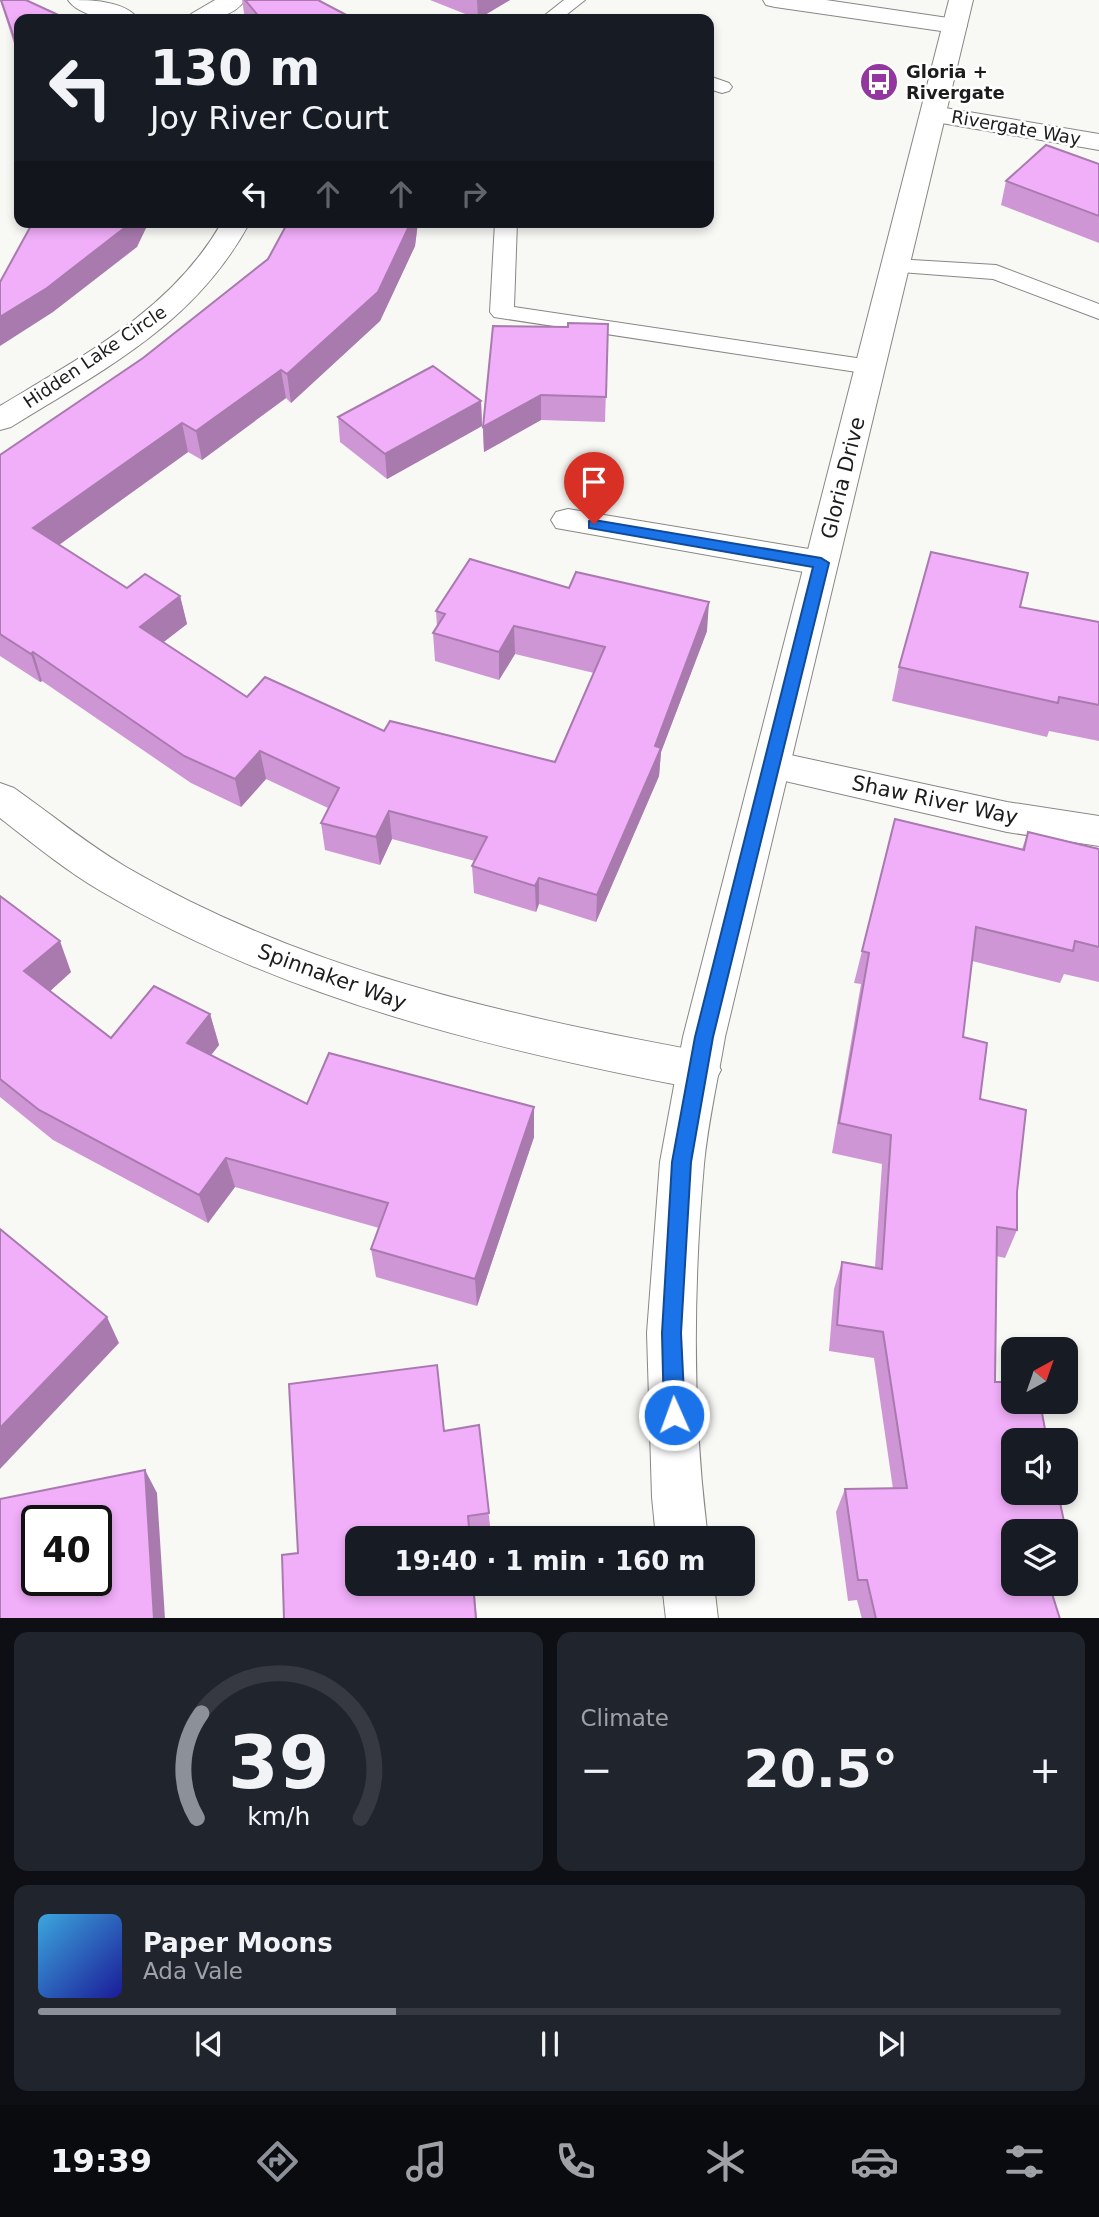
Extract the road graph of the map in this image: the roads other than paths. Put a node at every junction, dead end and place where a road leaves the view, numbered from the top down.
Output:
1 (80, 0) edge
2 (233, 0) edge
3 (576, 0) edge
4 (775, 0) edge
5 (958, 13) edge
6 (114, 14) edge
7 (209, 14) edge
8 (556, 14) edge
9 (933, 114) junction
10 (1099, 142) edge
11 (234, 228) edge
12 (506, 228) edge
13 (895, 266) junction
14 (1099, 312) edge
15 (870, 367) junction
16 (0, 420) edge
17 (568, 520) dead end
18 (821, 563) junction
19 (772, 765) junction
20 (0, 798) edge
21 (1099, 831) edge
22 (699, 1070) junction
23 (681, 1526) edge
24 (689, 1596) edge
25 (692, 1618) edge

1 - 6 street
2 - 7 street
3 - 8 lane
4 - 5 street
5 - 9 street, Gloria Drive
9 - 10 street, Rivergate Way
9 - 13 street, Gloria Drive
11 - 16 street, Hidden Lake Circle
12 - 15 lane
13 - 14 lane
13 - 15 street, Gloria Drive
15 - 18 street, Gloria Drive
17 - 18 street
18 - 19 street, Gloria Drive
19 - 21 street, Shaw River Way
19 - 22 street, Gloria Drive
20 - 22 street, Spinnaker Way
22 - 23 street, Gloria Drive
24 - 25 street

